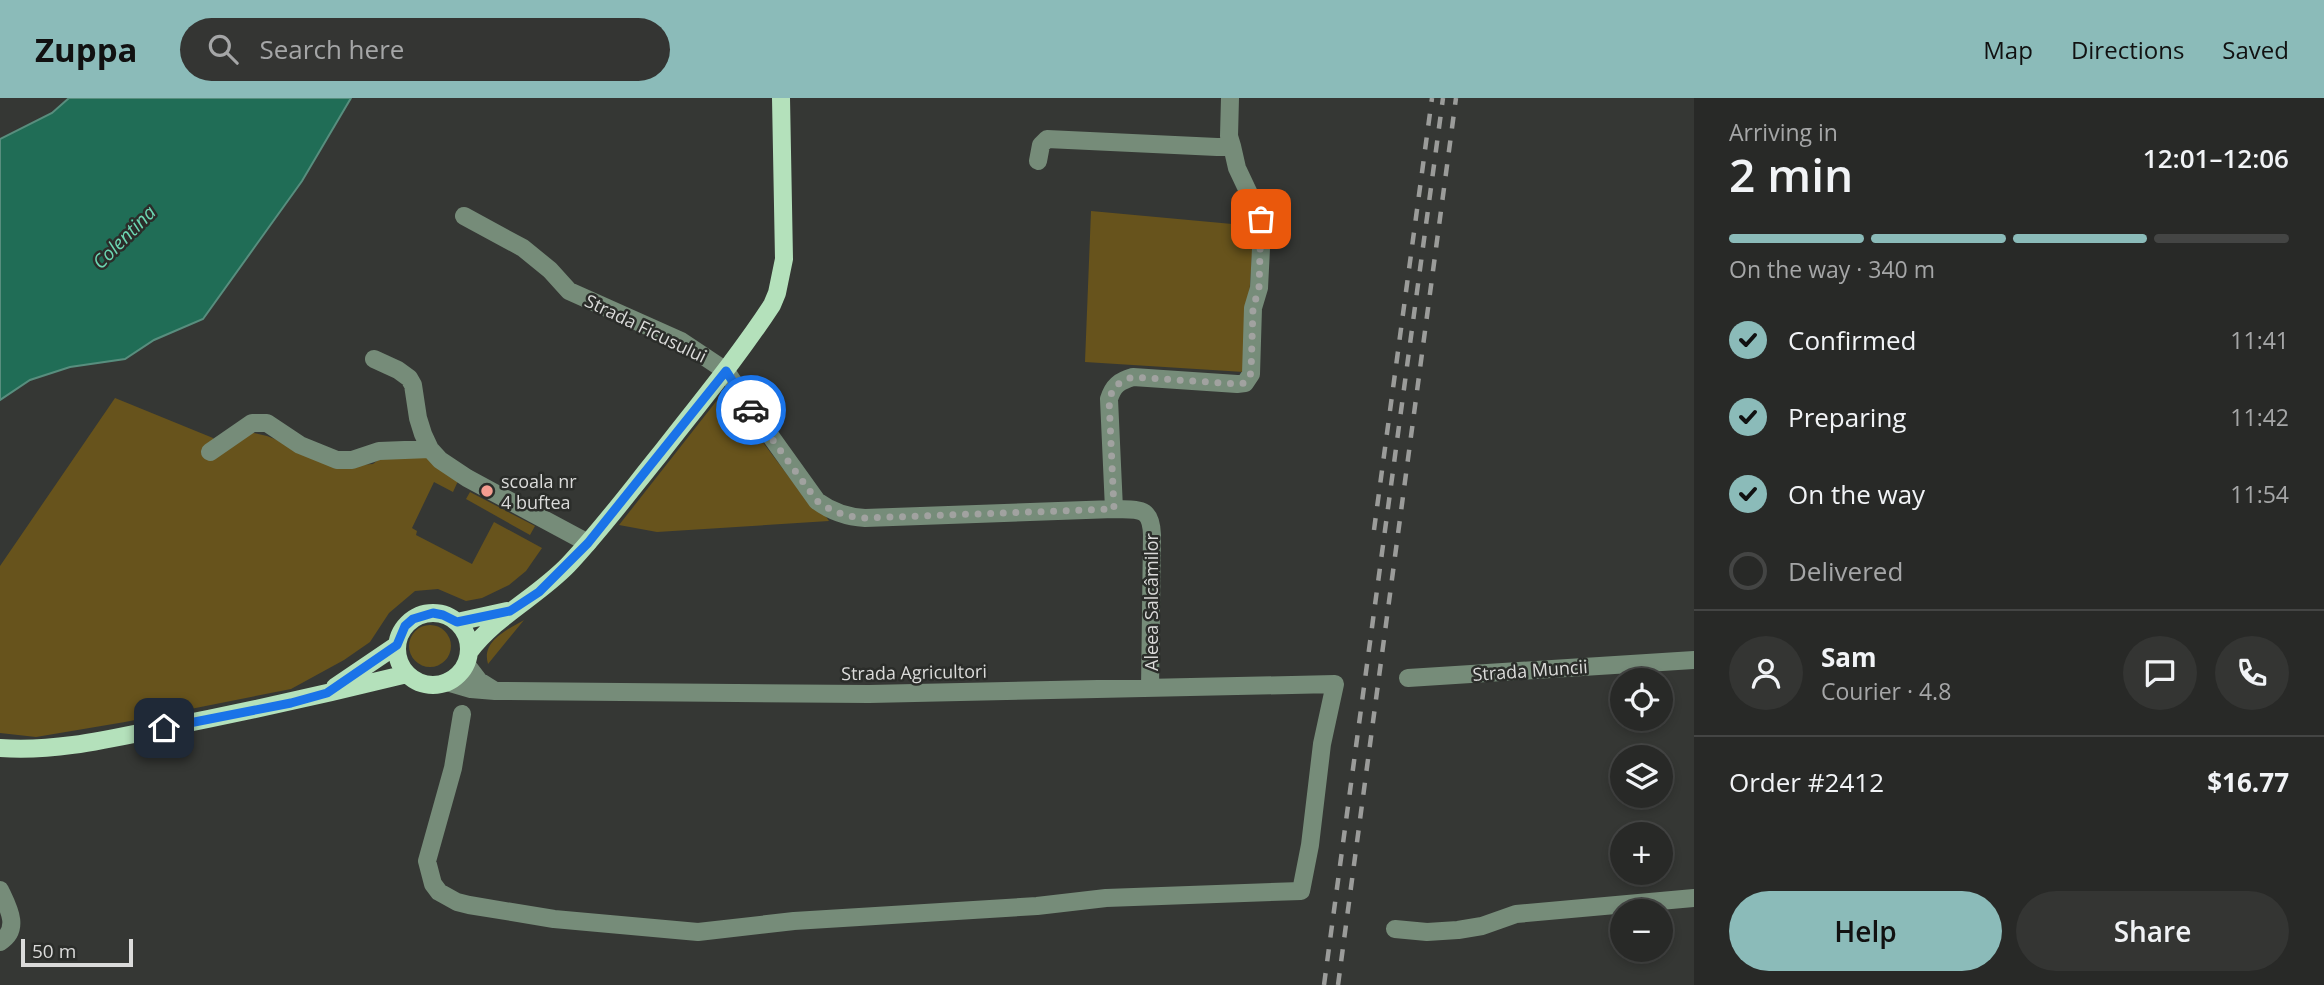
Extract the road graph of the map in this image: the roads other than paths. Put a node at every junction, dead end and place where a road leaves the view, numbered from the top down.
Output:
1 (781, 98) edge
2 (1230, 98) edge
3 (1231, 146) junction
4 (1038, 161) dead end
5 (464, 216) dead end
6 (374, 359) dead end
7 (726, 371) junction
8 (430, 449) junction
9 (210, 452) dead end
10 (1114, 509) junction
11 (588, 543) junction
12 (510, 611) junction
13 (457, 622) junction
14 (397, 645) junction
15 (467, 658) junction
16 (1694, 660) edge
17 (407, 674) junction
18 (1408, 678) dead end
19 (447, 682) junction
20 (1150, 688) junction
21 (495, 691) junction
22 (327, 693) junction
23 (461, 715) dead end
24 (0, 748) edge
25 (0, 890) edge
26 (1694, 898) edge
27 (1395, 929) dead end
28 (0, 942) edge

1 - 7 main road
2 - 3 street
3 - 4 street
3 - 10 street
5 - 7 street, Strada Ficusului
6 - 8 street
7 - 10 street, Strada Ficusului
7 - 11 main road
8 - 9 street
8 - 11 street
10 - 20 street, Aleea Salcâmilor
11 - 12 main road
12 - 13 main road
12 - 15 main road
13 - 14 main road
13 - 15 main road
14 - 17 main road
14 - 22 main road
15 - 19 main road
15 - 21 street
16 - 18 street, Strada Muncii
17 - 19 main road
17 - 22 main road
19 - 21 street, Strada Agricultori
20 - 21 street, Strada Agricultori
20 - 23 street, Strada Agricultori
22 - 24 main road
25 - 28 street
26 - 27 street

